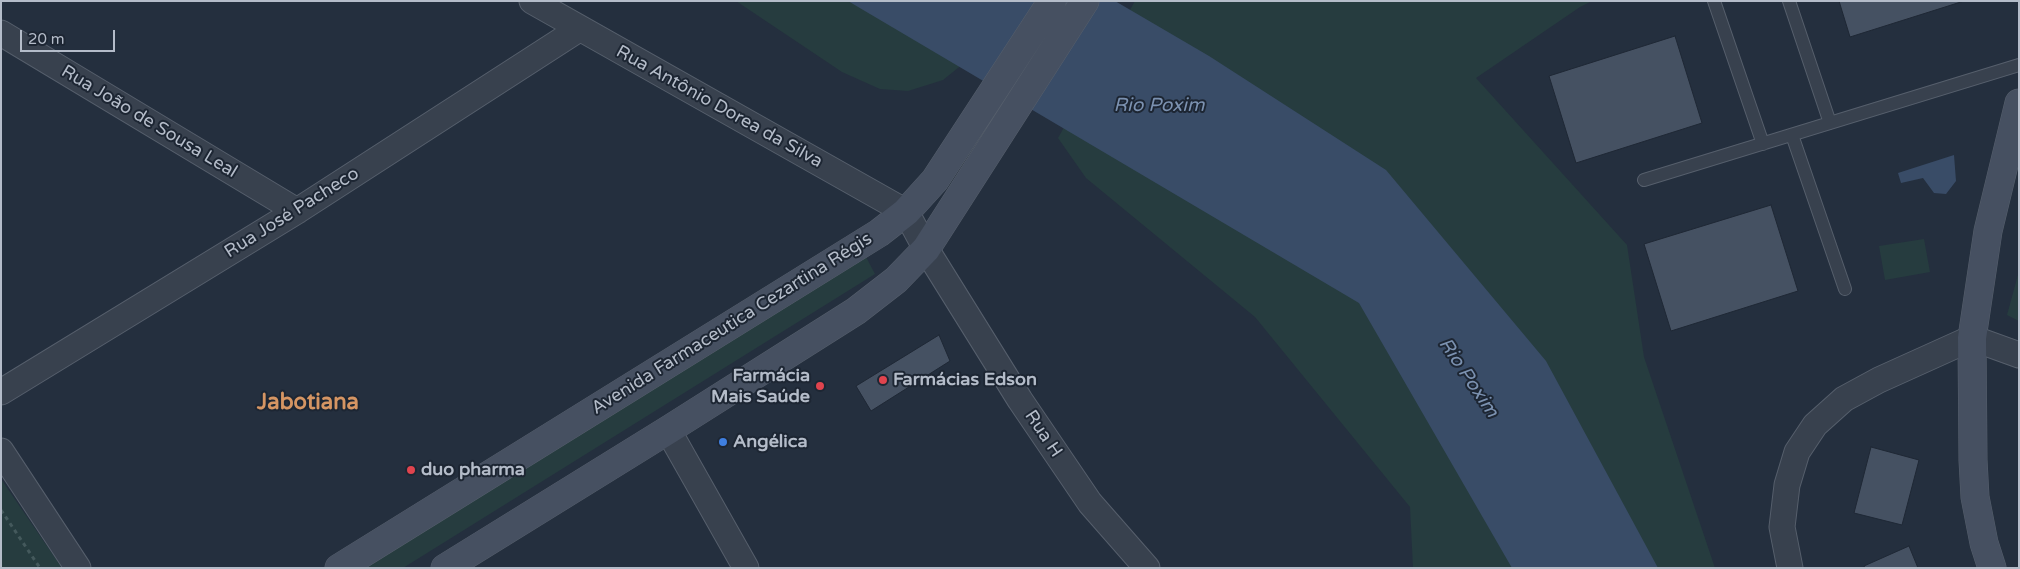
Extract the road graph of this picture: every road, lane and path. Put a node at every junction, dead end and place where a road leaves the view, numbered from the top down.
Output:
1 (532, 1) edge
2 (1052, 1) edge
3 (1085, 1) edge
4 (1714, 1) edge
5 (1790, 1) edge
6 (579, 29) junction
7 (1, 33) edge
8 (2019, 65) edge
9 (2019, 103) edge
10 (1830, 123) junction
11 (1792, 135) junction
12 (1763, 144) junction
13 (1644, 180) dead end
14 (297, 211) junction
15 (906, 212) junction
16 (926, 249) junction
17 (1845, 289) dead end
18 (1972, 338) junction
19 (2019, 355) edge
20 (2, 391) edge
21 (668, 430) junction
22 (1, 451) edge
23 (1, 510) edge
24 (40, 568) edge
25 (78, 568) edge
26 (339, 568) edge
27 (444, 568) edge
28 (746, 568) edge
29 (1147, 568) edge
30 (1790, 568) edge
31 (1992, 568) edge

1 - 6 street, Rua Antônio Dorea da Silva
2 - 15 street, Avenida Farmaceutica Cezartina Régis
3 - 16 street
4 - 12 lane
5 - 10 lane
6 - 14 street, Rua José Pacheco
6 - 15 street, Rua Antônio Dorea da Silva
7 - 14 street, Rua João de Sousa Leal
8 - 10 lane
9 - 18 street
10 - 11 lane
11 - 12 lane
11 - 17 lane
12 - 13 lane
14 - 20 street, Rua José Pacheco
15 - 16 street, Rua H
15 - 26 street, Avenida Farmaceutica Cezartina Régis
16 - 21 street
16 - 29 street, Rua H
18 - 19 street
18 - 30 street
18 - 31 street
21 - 27 street
21 - 28 street
22 - 25 street
23 - 24 path

